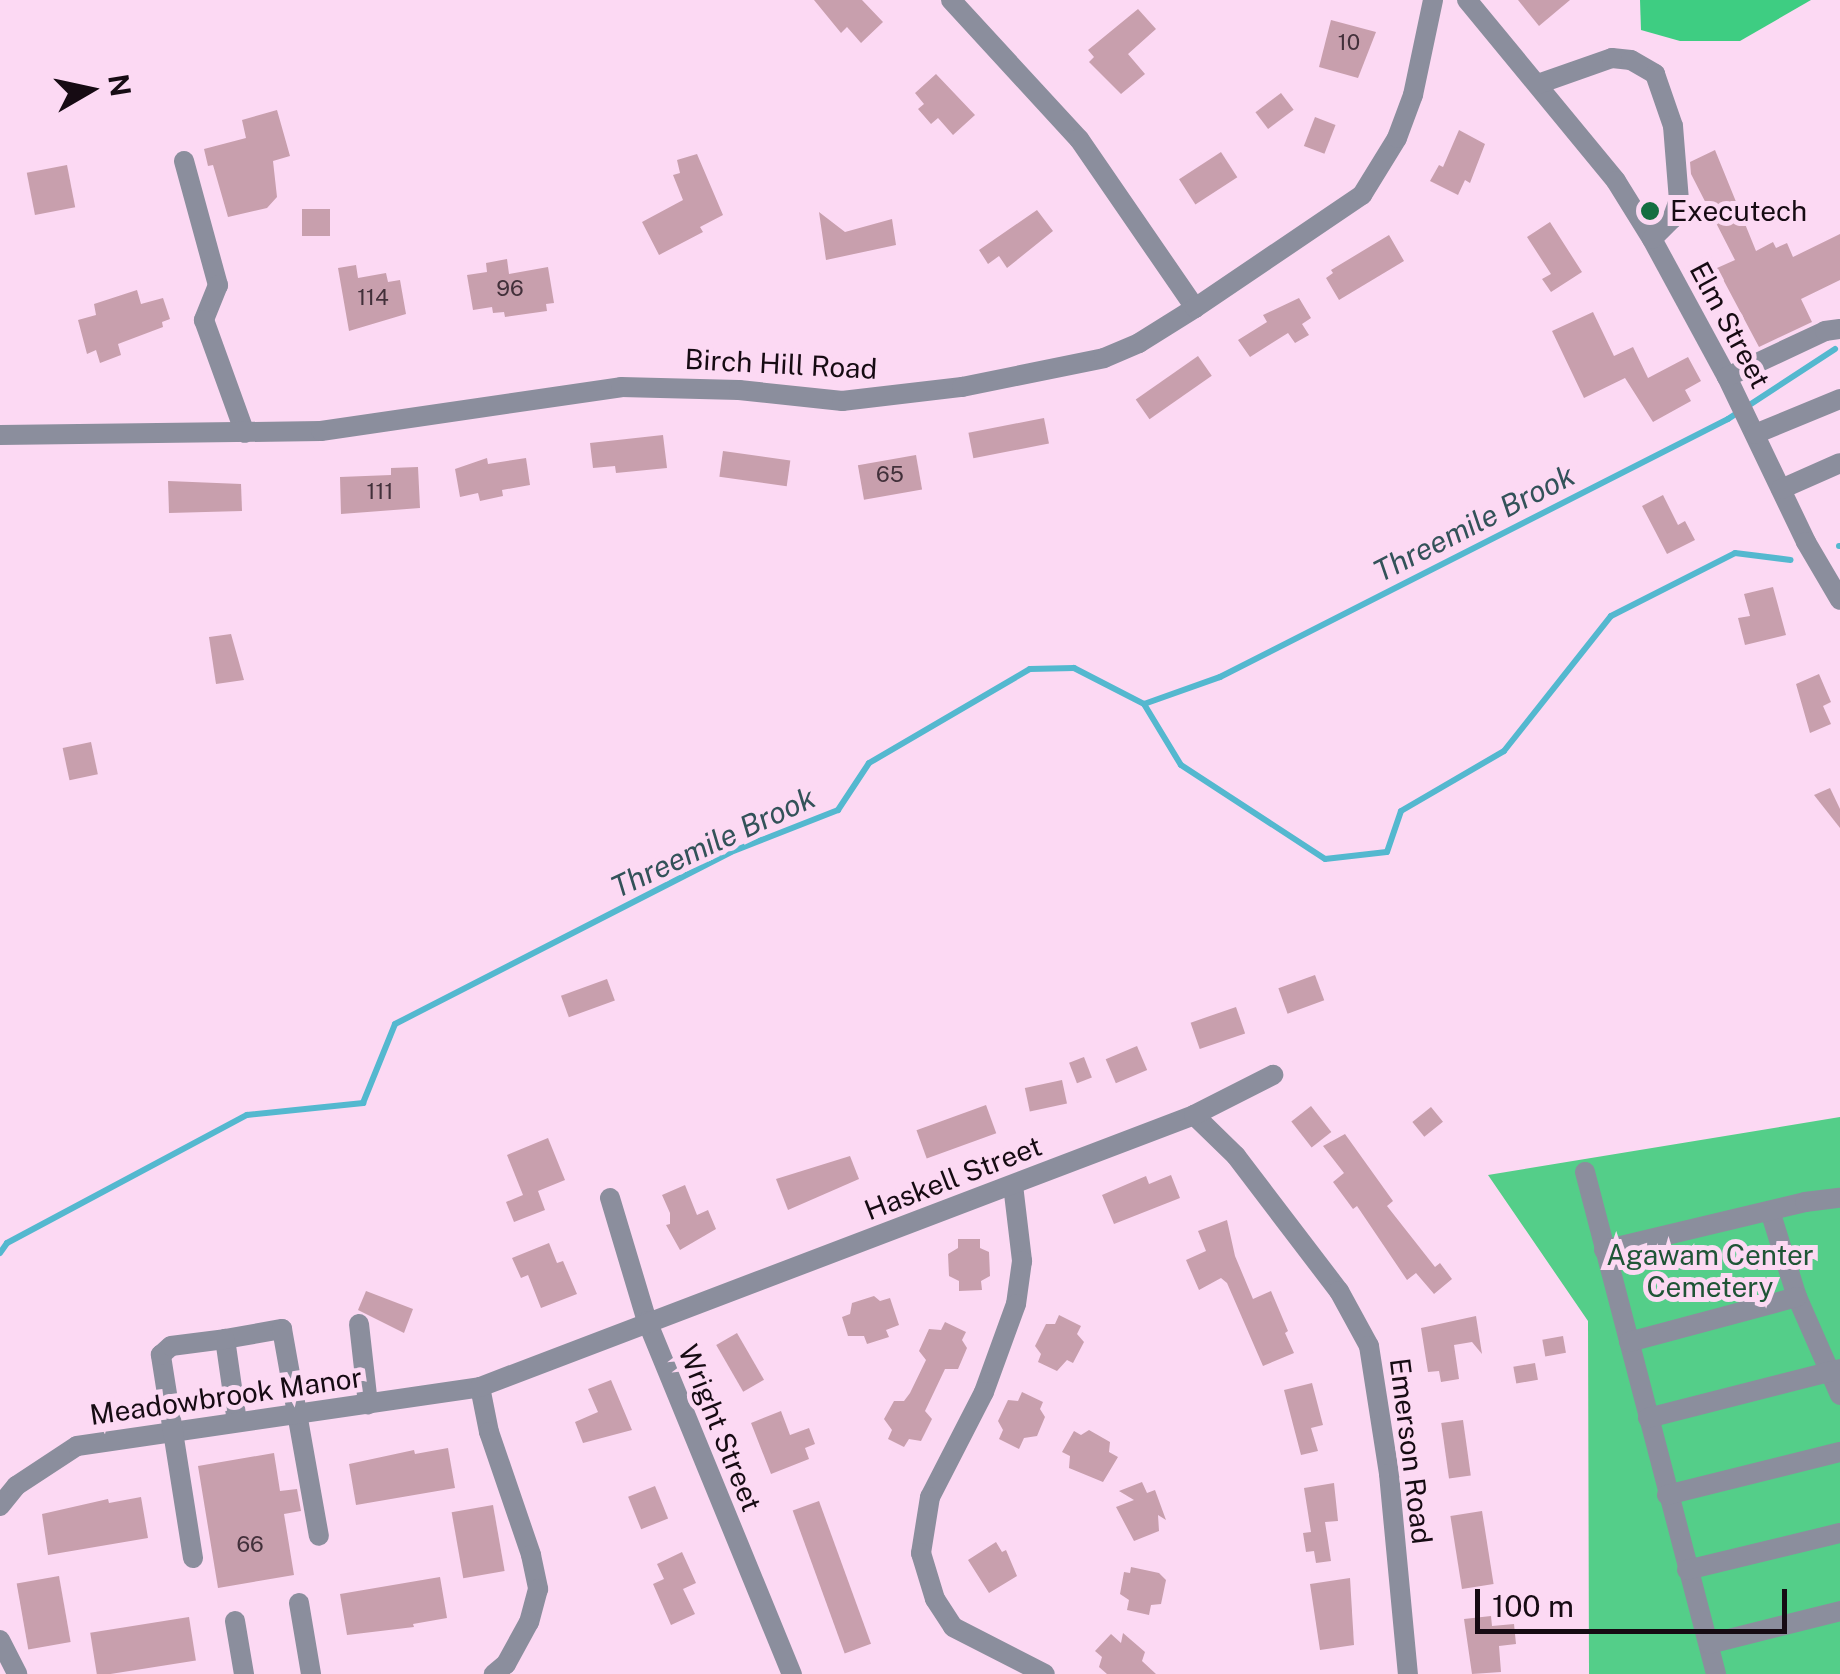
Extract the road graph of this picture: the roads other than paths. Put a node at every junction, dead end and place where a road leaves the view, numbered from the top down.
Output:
1 (951, 0) edge
2 (1433, 0) edge
3 (1468, 0) edge
4 (1538, 84) junction
5 (184, 161) dead end
6 (1652, 238) junction
7 (1195, 308) junction
8 (1840, 328) edge
9 (1727, 377) junction
10 (1840, 399) edge
11 (1747, 417) junction
12 (244, 433) junction
13 (0, 434) edge
14 (1840, 463) edge
15 (1781, 489) junction
16 (1840, 600) edge
17 (1274, 1075) dead end
18 (1194, 1116) junction
19 (1585, 1172) dead end
20 (1013, 1185) junction
21 (610, 1198) dead end
22 (1840, 1198) edge
23 (1770, 1211) junction
24 (1604, 1250) junction
25 (1796, 1297) junction
26 (647, 1322) junction
27 (359, 1324) dead end
28 (225, 1340) junction
29 (1629, 1342) junction
30 (1835, 1370) edge
31 (480, 1387) junction
32 (1840, 1396) edge
33 (368, 1404) junction
34 (298, 1413) junction
35 (1648, 1418) junction
36 (236, 1422) junction
37 (172, 1432) junction
38 (1840, 1452) edge
39 (1667, 1495) junction
40 (0, 1506) edge
41 (1840, 1533) edge
42 (319, 1536) dead end
43 (192, 1558) dead end
44 (1687, 1570) junction
45 (299, 1604) dead end
46 (1840, 1611) edge
47 (235, 1621) dead end
48 (0, 1640) edge
49 (1708, 1644) junction
50 (18, 1674) edge
51 (244, 1674) edge
52 (311, 1674) edge
53 (494, 1674) edge
54 (792, 1674) edge
55 (1045, 1674) edge
56 (1408, 1674) edge
57 (1716, 1674) edge

1 - 7 street
2 - 7 street, Birch Hill Road
3 - 4 street, Elm Street
4 - 6 street, Elm Street
4 - 6 street
5 - 12 street
6 - 9 street, Elm Street
7 - 12 street, Birch Hill Road
8 - 9 street
9 - 11 street, Elm Street
10 - 11 street
11 - 15 street, Elm Street
12 - 13 street, Birch Hill Road
14 - 15 street
15 - 16 street, Elm Street
17 - 18 street, Haskell Street
18 - 20 street, Haskell Street
18 - 56 street, Emerson Road
19 - 24 street
20 - 26 street, Haskell Street
20 - 55 street
21 - 26 street, Wright Street
22 - 23 street
23 - 24 street
23 - 25 street
24 - 29 street
25 - 29 street
25 - 30 street
26 - 31 street, Meadowbrook Manor
26 - 54 street, Wright Street
27 - 33 street
28 - 34 street
28 - 36 street
28 - 37 street
29 - 35 street
30 - 32 street
30 - 35 street
31 - 33 street, Meadowbrook Manor
31 - 53 street
33 - 34 street, Meadowbrook Manor
34 - 36 street, Meadowbrook Manor
34 - 42 street
35 - 39 street
36 - 37 street, Meadowbrook Manor
37 - 40 street, Meadowbrook Manor
37 - 43 street
38 - 39 street
39 - 44 street
41 - 44 street
44 - 49 street
45 - 52 street
46 - 49 street
47 - 51 street
48 - 50 street
49 - 57 street

